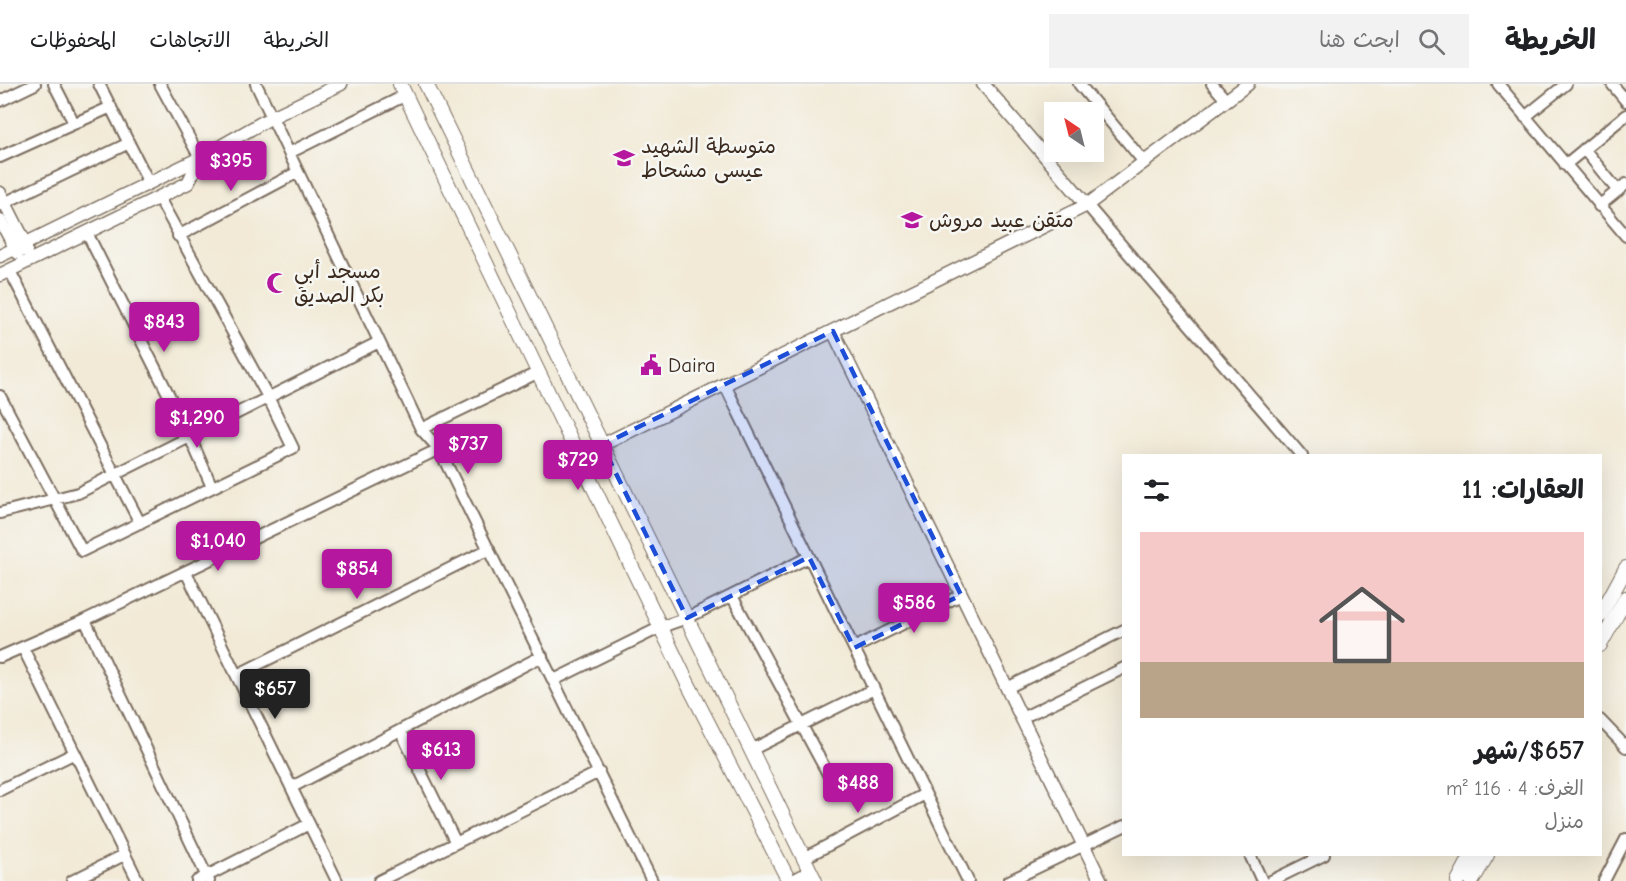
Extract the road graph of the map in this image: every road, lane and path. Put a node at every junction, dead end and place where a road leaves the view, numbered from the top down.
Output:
1 (35, 84) edge
2 (54, 84) edge
3 (99, 84) edge
4 (160, 84) edge
5 (256, 84) edge
6 (341, 84) edge
7 (426, 84) edge
8 (983, 84) edge
9 (1079, 84) edge
10 (1212, 84) edge
11 (1248, 84) edge
12 (1498, 84) edge
13 (1566, 84) edge
14 (1612, 84) edge
15 (403, 90) edge
16 (1226, 100) junction
17 (0, 101) edge
18 (1626, 101) edge
19 (111, 107) junction
20 (1626, 115) edge
21 (272, 117) junction
22 (1525, 117) junction
23 (74, 123) junction
24 (129, 142) junction
25 (1584, 149) junction
26 (289, 153) junction
27 (0, 157) edge
28 (200, 158) junction
29 (1143, 162) junction
30 (1565, 165) junction
31 (298, 172) junction
32 (149, 183) junction
33 (1622, 188) edge
34 (159, 198) junction
35 (2, 200) edge
36 (1086, 205) junction
37 (1599, 206) junction
38 (0, 220) edge
39 (87, 233) junction
40 (178, 236) junction
41 (1626, 236) edge
42 (20, 246) junction
43 (0, 256) edge
44 (27, 262) junction
45 (5, 273) edge
46 (833, 331) junction
47 (379, 342) junction
48 (539, 372) junction
49 (725, 385) junction
50 (0, 396) edge
51 (268, 397) junction
52 (421, 429) junction
53 (190, 436) junction
54 (602, 445) junction
55 (439, 448) junction
56 (1300, 454) edge
57 (114, 474) junction
58 (212, 487) junction
59 (54, 499) junction
60 (0, 513) edge
61 (140, 523) junction
62 (489, 549) junction
63 (809, 557) junction
64 (1626, 568) edge
65 (186, 572) junction
66 (961, 595) junction
67 (732, 596) junction
68 (1626, 597) edge
69 (1602, 612) edge
70 (687, 618) junction
71 (85, 620) junction
72 (661, 627) junction
73 (1122, 631) edge
74 (1602, 641) edge
75 (23, 648) junction
76 (854, 648) junction
77 (542, 656) junction
78 (0, 657) edge
79 (1122, 669) edge
80 (237, 675) junction
81 (554, 680) junction
82 (1007, 688) junction
83 (874, 689) junction
84 (1022, 718) junction
85 (1602, 722) edge
86 (800, 726) junction
87 (401, 732) junction
88 (1626, 747) edge
89 (751, 750) junction
90 (75, 753) junction
91 (599, 772) junction
92 (835, 787) dead end
93 (292, 788) junction
94 (0, 790) edge
95 (925, 794) junction
96 (309, 824) junction
97 (1122, 827) edge
98 (1626, 839) edge
99 (456, 843) junction
100 (1084, 846) junction
101 (124, 855) junction
102 (1250, 856) edge
103 (1322, 856) edge
104 (1471, 856) edge
105 (1485, 856) edge
106 (804, 858) junction
107 (812, 876) edge
108 (204, 879) edge
109 (650, 880) edge
110 (72, 881) edge
111 (138, 881) edge
112 (337, 881) edge
113 (379, 881) edge
114 (790, 881) edge
115 (968, 881) edge
116 (1009, 881) edge
117 (1101, 881) edge
118 (1262, 881) edge
119 (1271, 881) edge
120 (1458, 881) edge
121 (1472, 881) edge
122 (1604, 881) edge

1 - 17 street
2 - 23 street
3 - 19 street
4 - 28 street
5 - 21 street
6 - 21 street
7 - 54 main road
8 - 36 street
9 - 29 street
10 - 16 street
11 - 16 street
12 - 22 street
13 - 22 street
14 - 18 street
15 - 26 street
15 - 48 main road
16 - 29 street
19 - 23 street
19 - 24 street
20 - 25 street
21 - 26 street
21 - 28 street
22 - 30 street
23 - 27 street
24 - 32 street
24 - 35 street
25 - 30 street
25 - 33 street
26 - 31 street
28 - 32 street
28 - 34 street
29 - 36 street
30 - 37 street
31 - 40 street
31 - 47 street
32 - 42 street
33 - 37 street
34 - 39 street
34 - 40 street
35 - 42 street
36 - 46 street
36 - 56 street
37 - 41 street
38 - 42 street
39 - 44 street
39 - 53 street
40 - 51 street
42 - 43 street
42 - 44 street
44 - 45 street
45 - 57 street
46 - 49 street
46 - 66 street
47 - 51 street
47 - 52 street
48 - 52 street
48 - 72 main road
49 - 54 street
49 - 63 street
50 - 59 street
51 - 53 street
51 - 58 street
52 - 55 street
53 - 57 street
53 - 58 street
54 - 70 main road
55 - 62 street
55 - 65 street
57 - 59 street
57 - 61 street
58 - 61 street
59 - 60 street
59 - 61 street
62 - 77 street
62 - 80 street
63 - 67 street
63 - 76 street
64 - 69 main road
65 - 71 street
65 - 80 street
66 - 76 street
66 - 82 street
67 - 70 street
67 - 86 street
68 - 74 main road
70 - 72 street
70 - 89 main road
71 - 75 street
71 - 108 street
72 - 81 street
72 - 114 main road
73 - 82 street
75 - 78 street
75 - 90 street
76 - 83 street
77 - 81 street
77 - 87 street
79 - 84 street
80 - 93 street
81 - 91 street
82 - 84 street
83 - 86 street
83 - 95 street
84 - 100 street
85 - 88 street
86 - 89 street
86 - 92 street
87 - 93 street
87 - 99 street
89 - 106 main road
90 - 94 street
90 - 101 street
91 - 99 street
91 - 109 street
93 - 96 street
95 - 106 street
95 - 115 street
96 - 108 street
96 - 112 street
97 - 100 street
98 - 122 street
99 - 113 street
100 - 116 street
100 - 117 street
101 - 110 street
101 - 111 street
102 - 118 street
103 - 119 street
104 - 120 main road
105 - 121 main road
106 - 107 main road
107 - 114 street

